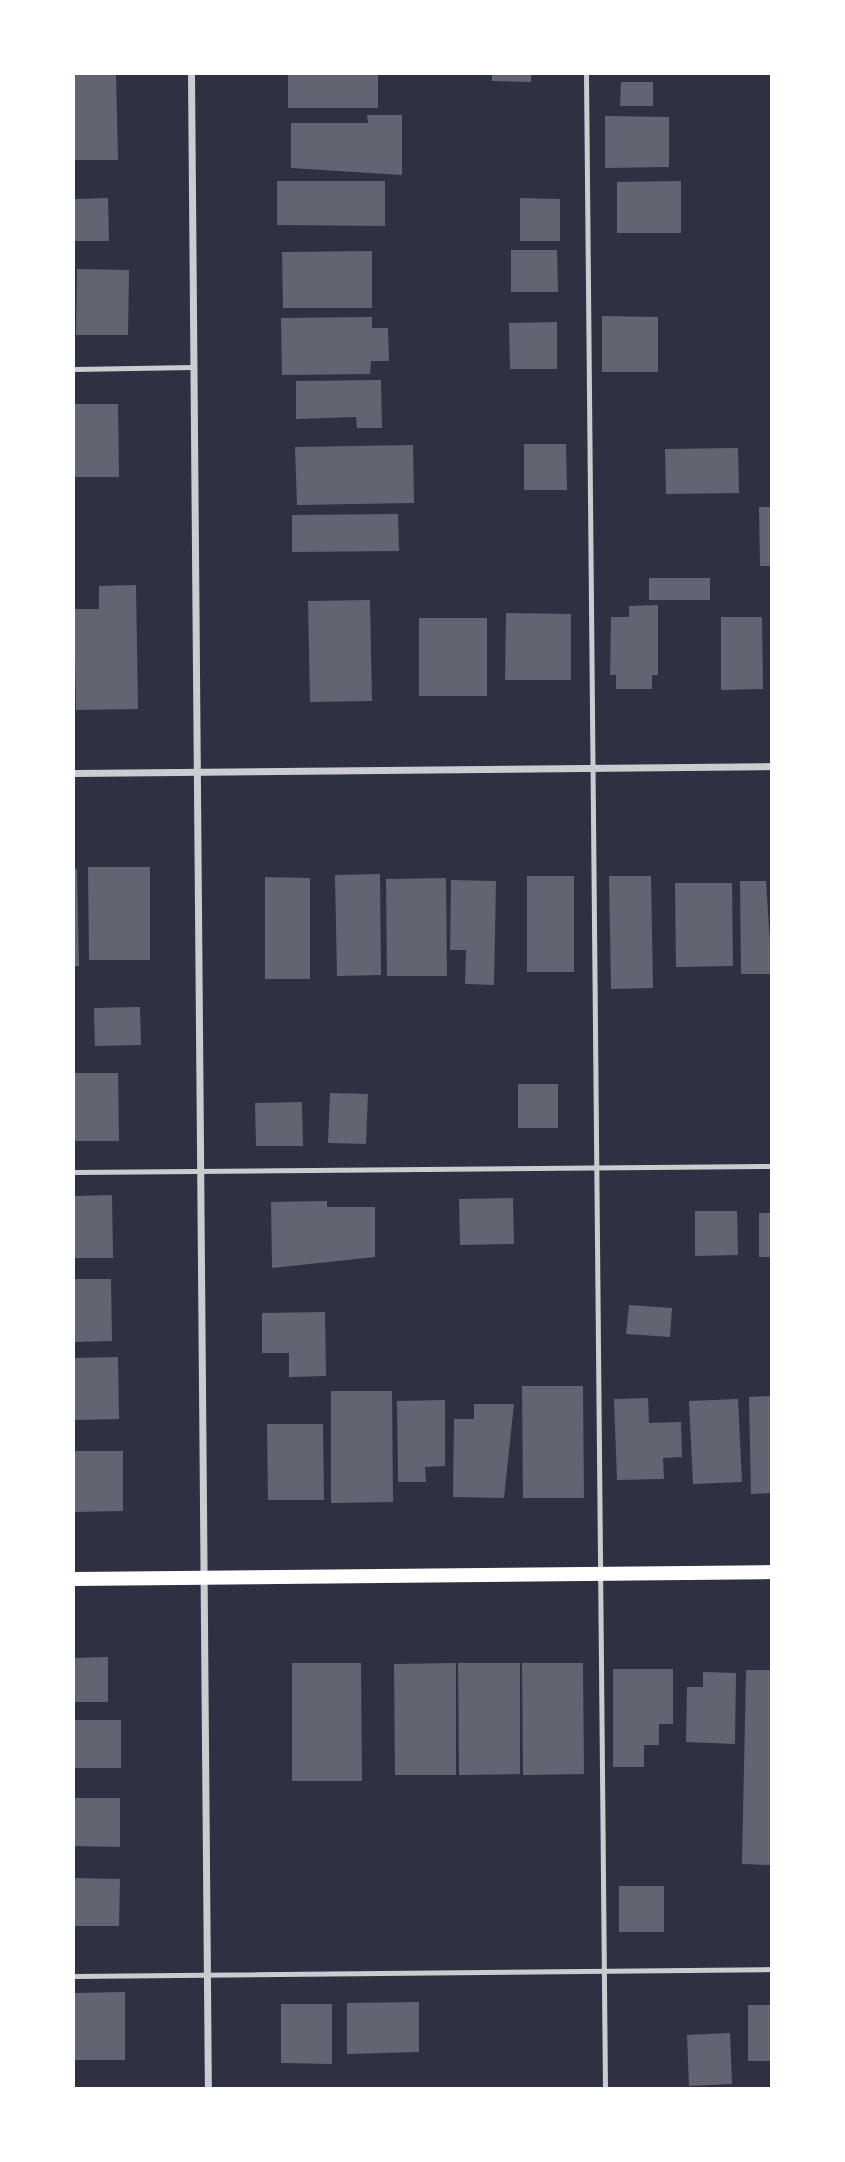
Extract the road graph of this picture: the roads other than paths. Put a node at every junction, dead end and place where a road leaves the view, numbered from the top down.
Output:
1 (191, 74) edge
2 (586, 74) edge
3 (193, 367) junction
4 (74, 369) edge
5 (772, 766) edge
6 (592, 768) junction
7 (193, 772) junction
8 (74, 773) edge
9 (772, 1166) edge
10 (596, 1167) junction
11 (200, 1171) junction
12 (74, 1172) edge
13 (772, 1572) edge
14 (600, 1574) junction
15 (203, 1578) junction
16 (74, 1579) edge
17 (772, 1969) edge
18 (604, 1970) junction
19 (206, 1975) junction
20 (74, 1976) edge
21 (208, 2088) edge
22 (605, 2088) edge

1 - 3 street
2 - 6 lane
3 - 4 lane
3 - 7 street
5 - 6 street
6 - 7 street
6 - 10 lane
7 - 8 street
7 - 11 street
9 - 10 lane
10 - 11 lane
10 - 14 lane
11 - 12 lane
11 - 15 street
13 - 14 main road
14 - 15 main road
14 - 18 lane
15 - 16 main road
15 - 19 street
17 - 18 lane
18 - 19 lane
18 - 22 lane
19 - 20 lane
19 - 21 street

